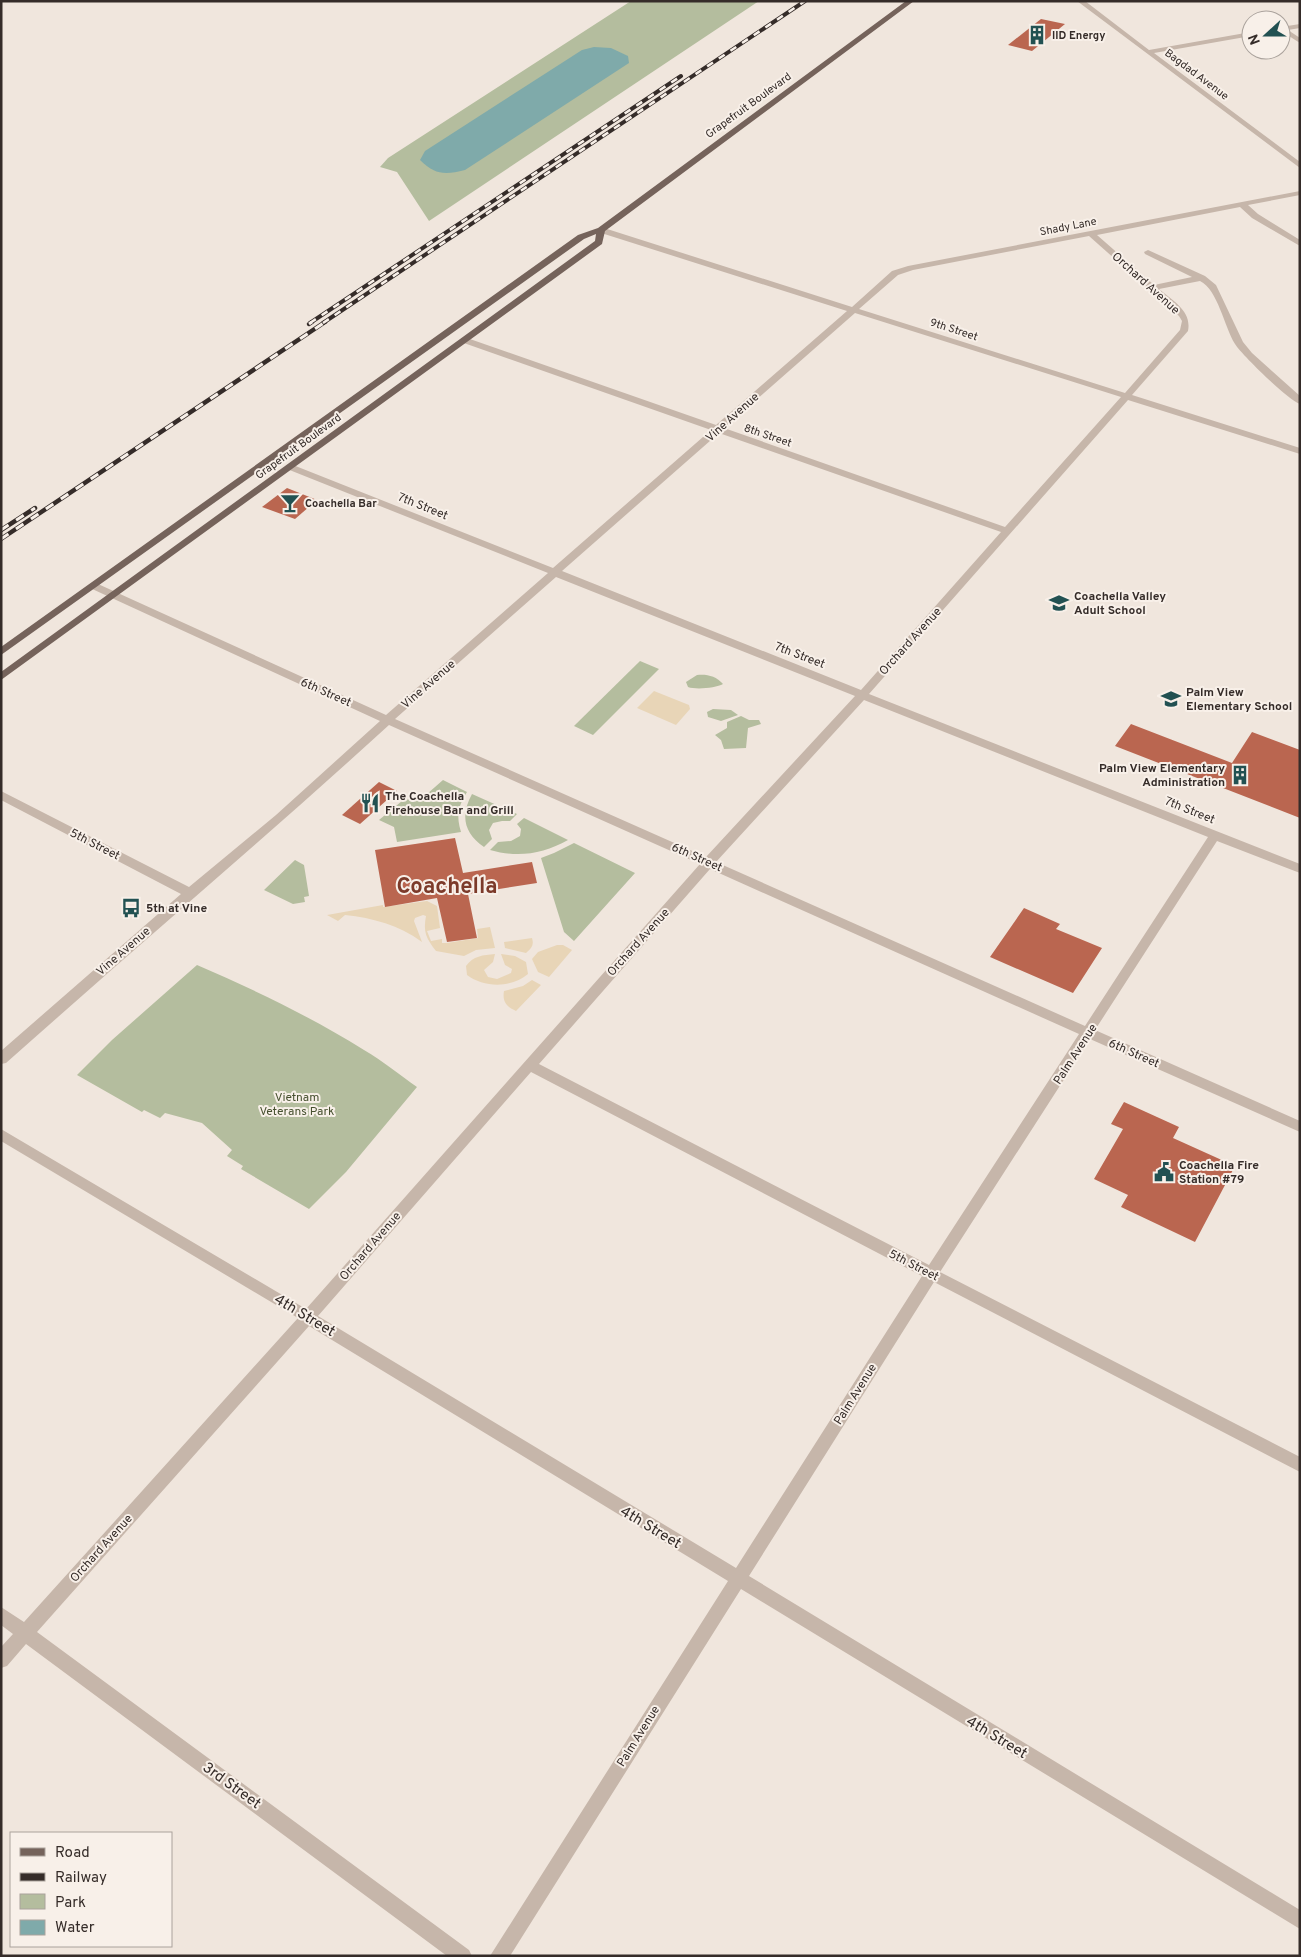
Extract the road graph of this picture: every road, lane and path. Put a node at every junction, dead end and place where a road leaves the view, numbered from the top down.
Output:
1 (911, 1) edge
2 (1080, 1) edge
3 (1241, 36) edge
4 (1148, 52) junction
5 (1300, 166) edge
6 (1300, 193) edge
7 (1241, 204) junction
8 (600, 230) junction
9 (1090, 233) junction
10 (1300, 244) edge
11 (1148, 252) dead end
12 (1202, 278) junction
13 (1152, 288) junction
14 (854, 309) junction
15 (464, 340) junction
16 (1127, 396) junction
17 (1300, 401) edge
18 (717, 430) junction
19 (1298, 446) edge
20 (290, 467) junction
21 (1008, 531) junction
22 (554, 573) junction
23 (94, 586) junction
24 (114, 596) junction
25 (1, 652) edge
26 (1, 677) edge
27 (863, 694) junction
28 (387, 720) junction
29 (1, 795) edge
30 (1215, 835) junction
31 (709, 862) junction
32 (1300, 869) edge
33 (190, 892) junction
34 (1088, 1033) junction
35 (1, 1059) edge
36 (528, 1065) junction
37 (1300, 1127) edge
38 (1, 1134) edge
39 (930, 1274) junction
40 (308, 1317) junction
41 (1300, 1464) edge
42 (738, 1580) junction
43 (1, 1615) edge
44 (26, 1633) junction
45 (1, 1660) edge
46 (1300, 1920) edge
47 (463, 1956) edge
48 (499, 1956) edge

1 - 8 main road, Grapefruit Boulevard
2 - 4 street, Bagdad Avenue
3 - 4 street
4 - 5 street, Bagdad Avenue
6 - 7 street, Shady Lane
7 - 9 street, Shady Lane
7 - 10 street
8 - 14 street, 9th Street
8 - 15 main road, Grapefruit Boulevard
8 - 23 main road, Grapefruit Boulevard
9 - 13 street, Orchard Avenue
9 - 14 street, Shady Lane
11 - 12 street
12 - 13 street
12 - 17 street
13 - 16 street, Orchard Avenue
14 - 16 street, 9th Street
14 - 18 street, Vine Avenue
15 - 18 street, 8th Street
15 - 20 main road, Grapefruit Boulevard
16 - 19 street, 9th Street
16 - 21 street, Orchard Avenue
18 - 21 street, 8th Street
18 - 22 street, Vine Avenue
20 - 22 street, 7th Street
20 - 24 main road, Grapefruit Boulevard
21 - 27 street, Orchard Avenue
22 - 27 street, 7th Street
22 - 28 street, Vine Avenue
23 - 24 street, 6th Street
23 - 25 main road, Grapefruit Boulevard
24 - 26 main road, Grapefruit Boulevard
24 - 28 street, 6th Street
27 - 30 street, 7th Street
27 - 31 street, Orchard Avenue
28 - 31 street, 6th Street
28 - 33 street, Vine Avenue
29 - 33 street, 5th Street
30 - 32 street, 7th Street
30 - 34 street, Palm Avenue
31 - 34 street, 6th Street
31 - 36 street, Orchard Avenue
33 - 35 street, Vine Avenue
34 - 37 street, 6th Street
34 - 39 street, Palm Avenue
36 - 39 street, 5th Street
36 - 40 street, Orchard Avenue
38 - 40 street, 4th Street
39 - 41 street, 5th Street
39 - 42 street, Palm Avenue
40 - 42 street, 4th Street
40 - 44 street, Orchard Avenue
42 - 46 street, 4th Street
42 - 48 street, Palm Avenue
43 - 44 street, 3rd Street
44 - 45 street, Orchard Avenue
44 - 47 street, 3rd Street

